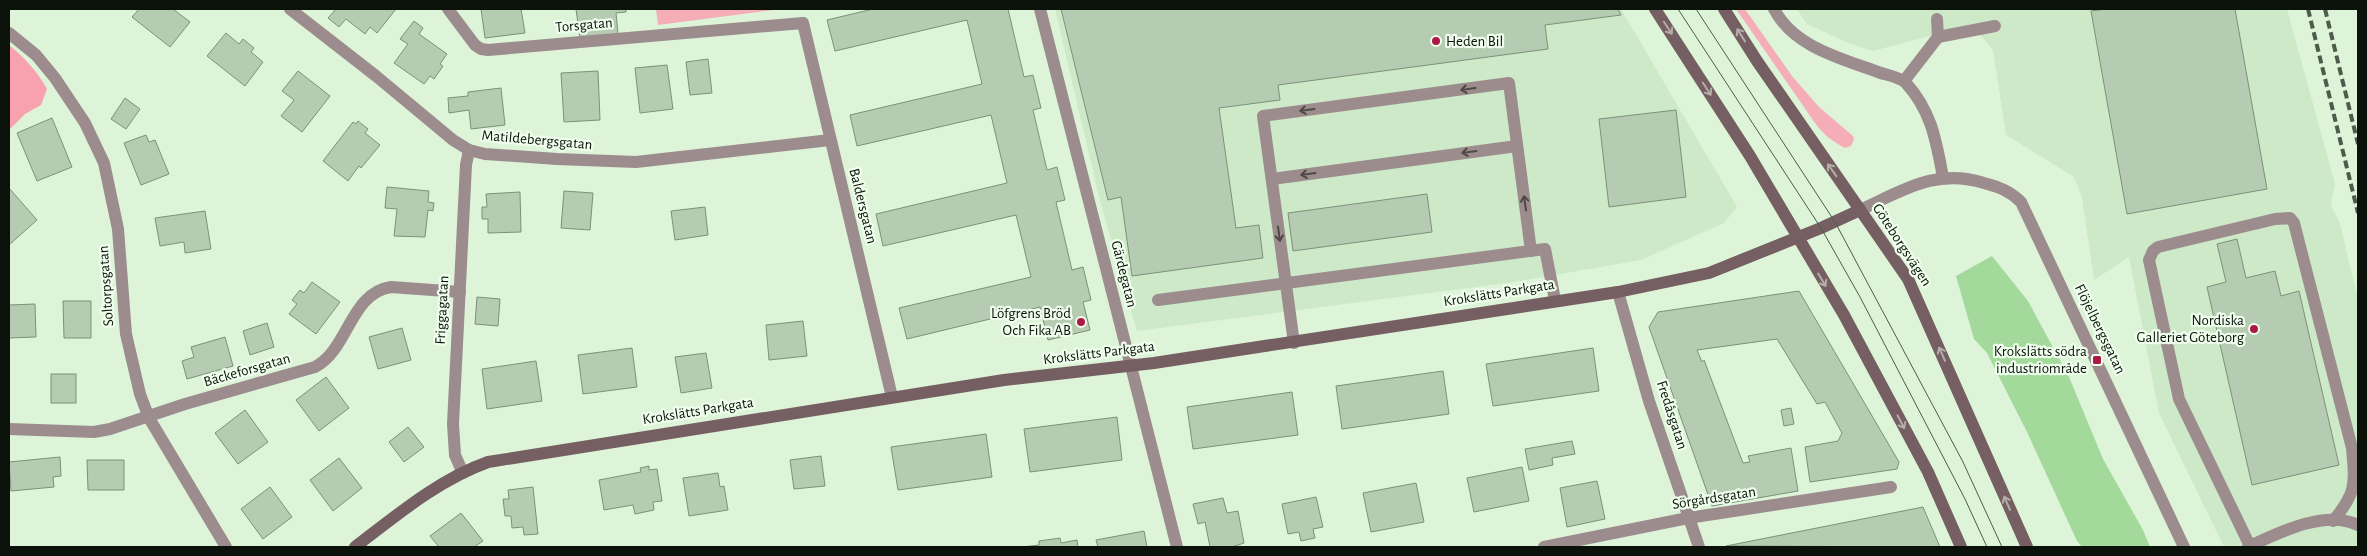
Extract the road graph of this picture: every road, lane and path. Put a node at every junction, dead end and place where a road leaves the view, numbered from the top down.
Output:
1 (290, 9) edge
2 (448, 9) edge
3 (1040, 9) edge
4 (1656, 9) edge
5 (1724, 9) edge
6 (1774, 9) edge
7 (1937, 19) dead end
8 (803, 23) joint
9 (1996, 26) dead end
10 (9, 33) edge
11 (1938, 37) junction
12 (1904, 81) junction
13 (830, 140) junction
14 (1517, 146) junction
15 (469, 150) junction
16 (1943, 177) junction
17 (1272, 178) junction
18 (1860, 210) junction
19 (1797, 238) junction
20 (1531, 251) junction
21 (1286, 283) junction
22 (460, 292) junction
23 (1618, 292) junction
24 (1158, 300) dead end
25 (1555, 300) junction
26 (1294, 343) junction
27 (1130, 366) junction
28 (892, 397) junction
29 (149, 418) junction
30 (9, 429) edge
31 (462, 471) junction
32 (1890, 486) dead end
33 (1688, 518) junction
34 (2333, 521) junction
35 (2358, 525) edge
36 (226, 547) edge
37 (355, 547) edge
38 (1177, 547) edge
39 (1544, 547) edge
40 (1699, 547) edge
41 (1961, 547) edge
42 (2027, 547) edge
43 (2184, 547) edge
44 (2249, 547) edge

1 - 15 street, Matildebergsgatan
2 - 8 street, Torsgatan
3 - 27 street, Gärdegatan
4 -> 19 street
18 -> 5 street, Göteborgsvägen
6 - 12 street
7 - 11 street
8 - 13 street, Baldersgatan
9 - 11 street
10 - 29 street, Soltorpsgatan
11 - 12 street
12 - 16 street
13 - 15 street, Matildebergsgatan
13 - 28 street, Baldersgatan
14 -> 17 street
14 -> 17 street
20 -> 14 street
15 - 22 street, Friggagatan
16 - 18 street, Flöjelbergsgatan
16 - 43 street, Flöjelbergsgatan
17 -> 21 street
18 - 19 street, Krokslätts Parkgata
42 -> 18 street, Göteborgsvägen
19 - 23 street, Krokslätts Parkgata
19 -> 41 street
20 - 21 street
20 - 25 street
21 - 24 street
21 - 26 street
22 - 29 street, Bäckeforsgatan
22 - 31 street, Friggagatan
23 - 25 street, Krokslätts Parkgata
23 - 33 street, Fredåsgatan
25 - 26 street, Krokslätts Parkgata
26 - 27 street, Krokslätts Parkgata
27 - 28 street, Krokslätts Parkgata
27 - 38 street, Gärdegatan
28 - 31 street, Krokslätts Parkgata
29 - 30 street, Bäckeforsgatan
29 - 36 street, Soltorpsgatan
31 - 37 street, Krokslätts Parkgata
32 - 33 street, Sörgårdsgatan
33 - 39 street, Sörgårdsgatan
33 - 40 street, Fredåsgatan
34 - 35 street
34 - 44 street
34 - 44 street

